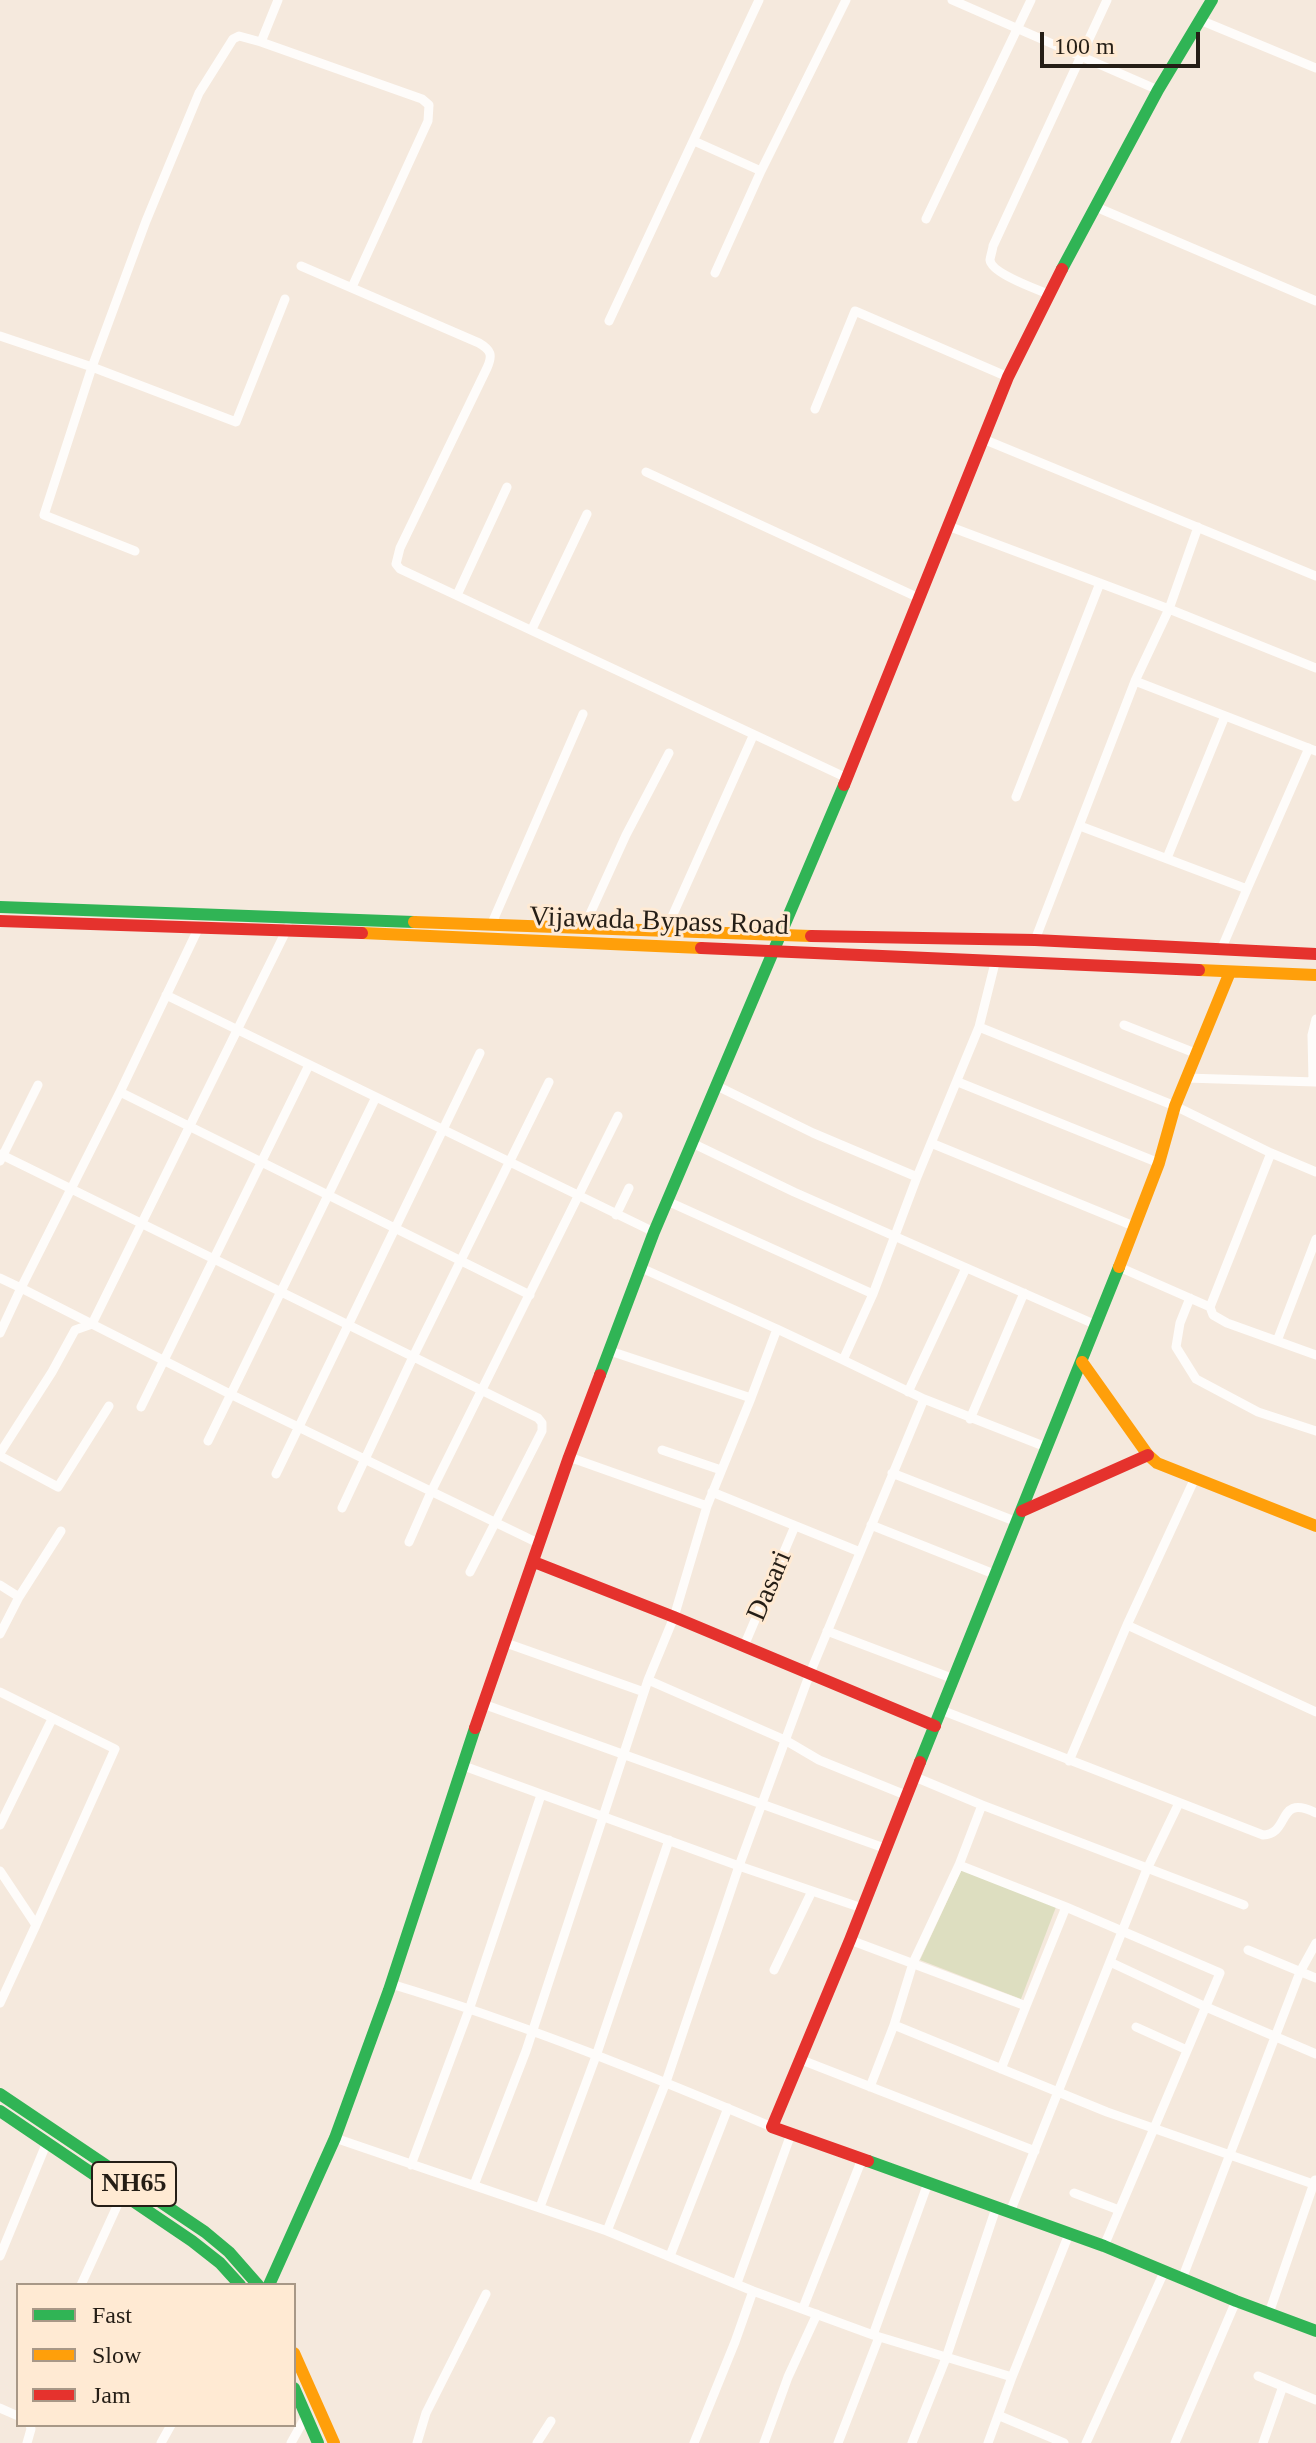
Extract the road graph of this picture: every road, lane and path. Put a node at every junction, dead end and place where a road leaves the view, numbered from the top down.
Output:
1 (278, 0) edge
2 (759, 0) edge
3 (846, 0) edge
4 (952, 0) edge
5 (1031, 0) edge
6 (1107, 0) edge
7 (1212, 0) edge
8 (1200, 20) junction
9 (1020, 28) junction
10 (261, 42) junction
11 (1082, 58) junction
12 (1316, 68) edge
13 (1158, 90) junction
14 (694, 141) junction
15 (761, 171) junction
16 (1096, 207) junction
17 (926, 219) dead end
18 (301, 266) dead end
19 (715, 273) dead end
20 (352, 287) junction
21 (1048, 294) junction
22 (285, 299) dead end
23 (1316, 301) edge
24 (609, 321) dead end
25 (0, 336) edge
26 (92, 367) junction
27 (1008, 377) junction
28 (815, 409) dead end
29 (983, 439) junction
30 (646, 472) dead end
31 (507, 487) dead end
32 (587, 514) dead end
33 (948, 526) junction
34 (1198, 527) junction
35 (135, 551) dead end
36 (1316, 576) edge
37 (1100, 583) junction
38 (457, 595) junction
39 (919, 598) junction
40 (1169, 609) junction
41 (532, 629) junction
42 (1316, 668) edge
43 (1135, 681) junction
44 (583, 714) dead end
45 (1225, 716) junction
46 (753, 736) junction
47 (1312, 749) edge
48 (669, 753) dead end
49 (847, 778) junction
50 (1016, 797) dead end
51 (1080, 826) junction
52 (1167, 858) junction
53 (1247, 889) junction
54 (0, 907) edge
55 (0, 921) edge
56 (492, 923) junction
57 (288, 924) junction
58 (199, 927) junction
59 (584, 927) junction
60 (666, 930) junction
61 (780, 935) junction
62 (1035, 940) junction
63 (1221, 950) junction
64 (773, 951) junction
65 (1316, 954) edge
66 (995, 963) junction
67 (1230, 972) junction
68 (1316, 975) edge
69 (166, 995) junction
70 (1316, 1019) edge
71 (1124, 1025) dead end
72 (979, 1027) junction
73 (238, 1030) junction
74 (480, 1053) dead end
75 (1195, 1053) junction
76 (309, 1065) junction
77 (1186, 1078) junction
78 (549, 1082) dead end
79 (958, 1082) junction
80 (1315, 1082) edge
81 (38, 1085) dead end
82 (717, 1086) junction
83 (120, 1092) junction
84 (376, 1097) junction
85 (1175, 1106) junction
86 (618, 1116) dead end
87 (190, 1127) junction
88 (443, 1130) junction
89 (692, 1143) junction
90 (931, 1143) junction
91 (1271, 1153) junction
92 (1, 1156) edge
93 (262, 1162) junction
94 (509, 1162) junction
95 (1159, 1163) junction
96 (1316, 1172) edge
97 (917, 1177) junction
98 (629, 1188) dead end
99 (72, 1190) junction
100 (328, 1193) junction
101 (579, 1196) junction
102 (667, 1201) junction
103 (616, 1215) junction
104 (142, 1224) junction
105 (1136, 1227) junction
106 (396, 1228) junction
107 (654, 1232) junction
108 (894, 1236) junction
109 (1316, 1239) edge
110 (216, 1258) junction
111 (461, 1260) junction
112 (639, 1267) junction
113 (1119, 1267) junction
114 (966, 1268) junction
115 (0, 1278) edge
116 (21, 1288) junction
117 (282, 1291) junction
118 (1024, 1293) junction
119 (873, 1294) junction
120 (530, 1295) junction
121 (1190, 1298) junction
122 (1210, 1307) junction
123 (92, 1324) junction
124 (1094, 1324) junction
125 (349, 1326) junction
126 (777, 1329) junction
127 (0, 1333) edge
128 (1277, 1341) junction
129 (610, 1351) junction
130 (1316, 1355) edge
131 (413, 1357) junction
132 (163, 1360) junction
133 (843, 1360) junction
134 (1082, 1362) junction
135 (482, 1392) junction
136 (908, 1392) junction
137 (230, 1394) junction
138 (751, 1398) junction
139 (924, 1399) junction
140 (109, 1406) dead end
141 (141, 1407) dead end
142 (970, 1419) junction
143 (299, 1427) junction
144 (1316, 1431) edge
145 (208, 1441) dead end
146 (1046, 1447) junction
147 (662, 1450) dead end
148 (0, 1454) edge
149 (1148, 1455) junction
150 (569, 1457) junction
151 (365, 1459) junction
152 (721, 1470) junction
153 (892, 1473) junction
154 (276, 1474) dead end
155 (1195, 1478) junction
156 (431, 1492) junction
157 (712, 1492) junction
158 (707, 1506) junction
159 (342, 1508) dead end
160 (1020, 1517) junction
161 (496, 1523) junction
162 (871, 1525) junction
163 (795, 1526) junction
164 (1316, 1526) edge
165 (61, 1531) dead end
166 (409, 1542) dead end
167 (540, 1544) junction
168 (860, 1552) junction
169 (534, 1562) junction
170 (470, 1572) dead end
171 (994, 1574) junction
172 (0, 1585) edge
173 (19, 1597) junction
174 (674, 1617) junction
175 (1127, 1625) junction
176 (827, 1631) junction
177 (0, 1634) edge
178 (506, 1643) junction
179 (744, 1646) junction
180 (810, 1673) junction
181 (954, 1679) junction
182 (648, 1680) junction
183 (0, 1692) edge
184 (644, 1692) junction
185 (483, 1704) junction
186 (941, 1710) junction
187 (1316, 1712) edge
188 (52, 1719) junction
189 (935, 1726) junction
190 (785, 1740) junction
191 (625, 1753) junction
192 (1069, 1761) junction
193 (461, 1765) junction
194 (915, 1777) junction
195 (541, 1795) junction
196 (908, 1796) junction
197 (1179, 1803) junction
198 (982, 1805) junction
199 (763, 1806) junction
200 (1316, 1813) edge
201 (604, 1816) junction
202 (0, 1825) edge
203 (669, 1840) junction
204 (887, 1849) junction
205 (959, 1865) junction
206 (739, 1866) junction
207 (1147, 1869) junction
208 (0, 1871) edge
209 (812, 1891) junction
210 (1244, 1905) dead end
211 (1066, 1907) junction
212 (862, 1908) junction
213 (36, 1925) junction
214 (1122, 1931) junction
215 (850, 1940) junction
216 (1316, 1943) edge
217 (1248, 1950) dead end
218 (1110, 1962) junction
219 (913, 1963) junction
220 (774, 1970) dead end
221 (1300, 1972) junction
222 (1316, 1978) edge
223 (391, 1984) junction
224 (0, 2003) edge
225 (1026, 2006) junction
226 (470, 2007) junction
227 (1206, 2007) junction
228 (894, 2025) junction
229 (1136, 2027) dead end
230 (532, 2031) junction
231 (1275, 2037) junction
232 (1187, 2050) junction
233 (1316, 2054) edge
234 (596, 2056) junction
235 (799, 2059) junction
236 (1001, 2069) junction
237 (666, 2082) junction
238 (870, 2087) junction
239 (1058, 2093) junction
240 (0, 2094) edge
241 (728, 2108) junction
242 (0, 2111) edge
243 (772, 2127) junction
244 (1154, 2127) junction
245 (791, 2134) junction
246 (335, 2138) junction
247 (47, 2142) junction
248 (1035, 2151) junction
249 (1230, 2153) junction
250 (862, 2159) junction
251 (411, 2165) junction
252 (1315, 2182) edge
253 (928, 2183) junction
254 (474, 2185) junction
255 (123, 2193) junction
256 (1074, 2193) dead end
257 (540, 2207) junction
258 (996, 2208) junction
259 (1119, 2210) junction
260 (1010, 2212) junction
261 (607, 2231) junction
262 (1069, 2234) junction
263 (1104, 2246) junction
264 (0, 2256) edge
265 (670, 2256) junction
266 (1164, 2272) junction
267 (1182, 2279) junction
268 (82, 2283) edge
269 (238, 2283) edge
270 (256, 2283) edge
271 (270, 2283) edge
272 (737, 2283) junction
273 (753, 2291) junction
274 (486, 2294) dead end
275 (1236, 2301) junction
276 (803, 2308) junction
277 (1269, 2313) junction
278 (817, 2314) junction
279 (1316, 2331) edge
280 (876, 2336) junction
281 (296, 2358) edge
282 (946, 2358) junction
283 (1258, 2376) dead end
284 (1012, 2377) junction
285 (1283, 2386) junction
286 (296, 2393) edge
287 (1316, 2400) edge
288 (306, 2416) junction
289 (1000, 2416) junction
290 (551, 2421) dead end
291 (291, 2443) edge
292 (318, 2443) edge
293 (334, 2443) edge
294 (417, 2443) edge
295 (537, 2443) edge
296 (694, 2443) edge
297 (764, 2443) edge
298 (838, 2443) edge
299 (912, 2443) edge
300 (988, 2443) edge
301 (1064, 2443) edge
302 (1086, 2443) edge
303 (1175, 2443) edge
304 (1263, 2443) edge

1 - 10 street
2 - 14 street
3 - 15 street
4 - 9 street
5 - 9 street
6 - 11 street
7 - 8 main road
8 - 12 street
8 - 13 main road
9 - 11 street
9 - 17 street
10 - 20 street
10 - 26 street
11 - 13 street
11 - 21 street
13 - 16 main road
14 - 15 street
14 - 24 street
15 - 19 street
16 - 21 main road
16 - 23 street
18 - 20 street
20 - 38 street
21 - 27 main road
22 - 26 street
25 - 26 street
26 - 35 street
27 - 28 street
27 - 29 main road
29 - 33 main road
29 - 34 street
30 - 39 street
31 - 38 street
32 - 41 street
33 - 37 street
33 - 39 main road
34 - 36 street
34 - 40 street
37 - 40 street
37 - 50 street
38 - 41 street
39 - 49 main road
40 - 42 street
40 - 43 street
41 - 46 street
43 - 45 street
43 - 51 street
44 - 56 street
45 - 47 street
45 - 52 street
46 - 49 street
46 - 60 street
47 - 53 street
48 - 59 street
49 - 61 main road
51 - 52 street
51 - 62 street
52 - 53 street
53 - 63 street
54 - 57 main road, Vijawada Bypass Road
55 - 58 main road, Vijawada Bypass Road
56 - 57 main road, Vijawada Bypass Road
56 - 59 main road, Vijawada Bypass Road
57 - 58 main road, Vijawada Bypass Road
57 - 64 main road, Vijawada Bypass Road
57 - 73 street
58 - 69 street
59 - 60 main road, Vijawada Bypass Road
60 - 61 main road, Vijawada Bypass Road
61 - 62 main road, Vijawada Bypass Road
61 - 64 main road
62 - 63 main road, Vijawada Bypass Road
63 - 65 main road, Vijawada Bypass Road
64 - 66 main road, Vijawada Bypass Road
64 - 82 main road
66 - 67 main road, Vijawada Bypass Road
66 - 72 street
67 - 68 main road, Vijawada Bypass Road
67 - 75 main road
69 - 73 street
69 - 83 street
70 - 80 street
71 - 75 street
72 - 79 street
72 - 85 street
73 - 76 street
73 - 87 street
74 - 88 street
75 - 77 main road
76 - 84 street
76 - 93 street
77 - 80 street
77 - 85 main road
78 - 94 street
79 - 90 street
79 - 95 street
81 - 92 street
82 - 89 main road
82 - 97 street
83 - 87 street
83 - 99 street
84 - 88 street
84 - 100 street
85 - 91 street
85 - 95 main road
86 - 101 street
87 - 93 street
87 - 104 street
88 - 94 street
88 - 106 street
89 - 102 main road
89 - 108 street
90 - 97 street
90 - 105 street
91 - 96 street
91 - 122 street
92 - 99 street
93 - 100 street
93 - 110 street
94 - 101 street
94 - 111 street
95 - 105 main road
97 - 108 street
98 - 103 street
99 - 104 street
99 - 116 street
100 - 106 street
100 - 117 street
101 - 103 street
101 - 120 street
102 - 107 main road
102 - 119 street
103 - 107 street
104 - 110 street
104 - 123 street
105 - 113 main road
106 - 111 street
106 - 125 street
107 - 112 main road
108 - 114 street
108 - 119 street
109 - 128 street
110 - 117 street
110 - 132 street
111 - 120 street
111 - 131 street
112 - 126 street
112 - 129 main road
113 - 121 street
113 - 124 main road
114 - 118 street
114 - 136 street
115 - 116 street
116 - 123 street
116 - 127 street
117 - 125 street
117 - 137 street
118 - 124 street
118 - 142 street
119 - 133 street
120 - 135 street
121 - 122 street
121 - 144 street
122 - 128 street
123 - 132 street
123 - 148 street
124 - 134 main road
125 - 131 street
125 - 143 street
126 - 133 street
126 - 138 street
128 - 130 street
129 - 138 street
129 - 150 main road
131 - 135 street
131 - 151 street
132 - 137 street
132 - 141 street
133 - 136 street
134 - 146 main road
134 - 149 main road
135 - 156 street
135 - 161 street
136 - 139 street
137 - 143 street
137 - 145 street
138 - 152 street
139 - 142 street
139 - 153 street
140 - 148 street
142 - 146 street
143 - 151 street
143 - 154 street
146 - 160 main road
147 - 152 street
149 - 155 main road
149 - 160 main road
150 - 158 street
150 - 167 main road
151 - 156 street
151 - 159 street
152 - 157 street
153 - 160 street
153 - 162 street
155 - 164 main road
155 - 175 street
156 - 161 street
156 - 166 street
157 - 158 street
157 - 163 street
158 - 174 street
160 - 171 main road
161 - 167 street
161 - 170 street
162 - 168 street
162 - 171 street
163 - 168 street
163 - 179 street, Dasari
165 - 173 street
167 - 169 main road
168 - 176 street
169 - 174 main road
169 - 178 main road
171 - 181 main road
172 - 173 street
173 - 177 street
174 - 179 main road
174 - 182 street
175 - 187 street
175 - 192 street
176 - 180 street
176 - 181 street
178 - 184 street
178 - 185 main road
179 - 180 main road
180 - 189 main road
180 - 190 street
181 - 186 main road
182 - 184 street
182 - 190 street
183 - 188 street
184 - 191 street
185 - 191 street
185 - 193 main road
186 - 189 main road
186 - 192 street
188 - 202 street
188 - 213 street
189 - 194 main road
190 - 196 street
190 - 199 street
191 - 199 street
191 - 201 street
192 - 197 street
193 - 195 street
193 - 223 main road
194 - 196 main road
194 - 198 street
195 - 201 street
195 - 226 street
196 - 204 main road
197 - 200 street
197 - 207 street
198 - 205 street
198 - 207 street
199 - 204 street
199 - 206 street
201 - 203 street
201 - 230 street
203 - 206 street
203 - 234 street
204 - 212 main road
205 - 211 street
205 - 219 street
206 - 209 street
206 - 237 street
207 - 210 street
207 - 214 street
208 - 213 street
209 - 212 street
209 - 220 street
211 - 214 street
211 - 225 street
212 - 215 main road
213 - 224 street
214 - 218 street
214 - 227 street
215 - 219 street
215 - 235 main road
216 - 221 street
217 - 221 street
218 - 227 street
218 - 239 street
219 - 225 street
219 - 228 street
221 - 222 street
221 - 231 street
223 - 226 street
223 - 246 main road
225 - 236 street
226 - 230 street
226 - 251 street
227 - 231 street
227 - 232 street
228 - 236 street
228 - 238 street
229 - 232 street
230 - 234 street
230 - 254 street
231 - 233 street
231 - 249 street
232 - 244 street
234 - 237 street
234 - 257 street
235 - 238 street
235 - 243 main road
236 - 239 street
237 - 241 street
237 - 261 street
238 - 248 street
239 - 244 street
239 - 248 street
240 - 270 main road, NH65
241 - 243 street
241 - 265 street
242 - 247 main road, NH65
243 - 245 main road
244 - 249 street
244 - 259 street
245 - 250 main road
245 - 272 street
246 - 251 street
246 - 271 main road
247 - 255 main road, NH65
247 - 264 street
248 - 260 street
249 - 252 street
249 - 267 street
250 - 253 main road
250 - 276 street
251 - 254 street
252 - 277 street
253 - 258 main road
253 - 280 street
254 - 257 street
255 - 268 street
255 - 269 main road, NH65
256 - 259 street
257 - 261 street
258 - 260 main road
258 - 282 street
259 - 263 street
260 - 262 main road
261 - 265 street
262 - 263 main road
262 - 284 street
263 - 266 main road
265 - 272 street
266 - 267 main road
266 - 302 street
267 - 275 main road
272 - 273 street
273 - 276 street
273 - 296 street
274 - 294 street
275 - 277 main road
275 - 303 street
276 - 278 street
277 - 279 main road
278 - 280 street
278 - 297 street
280 - 282 street
280 - 298 street
281 - 293 main road
282 - 284 street
282 - 299 street
283 - 285 street
284 - 289 street
285 - 287 street
285 - 304 street
286 - 288 main road
288 - 291 street
288 - 292 main road
289 - 300 street
289 - 301 street
290 - 295 street

